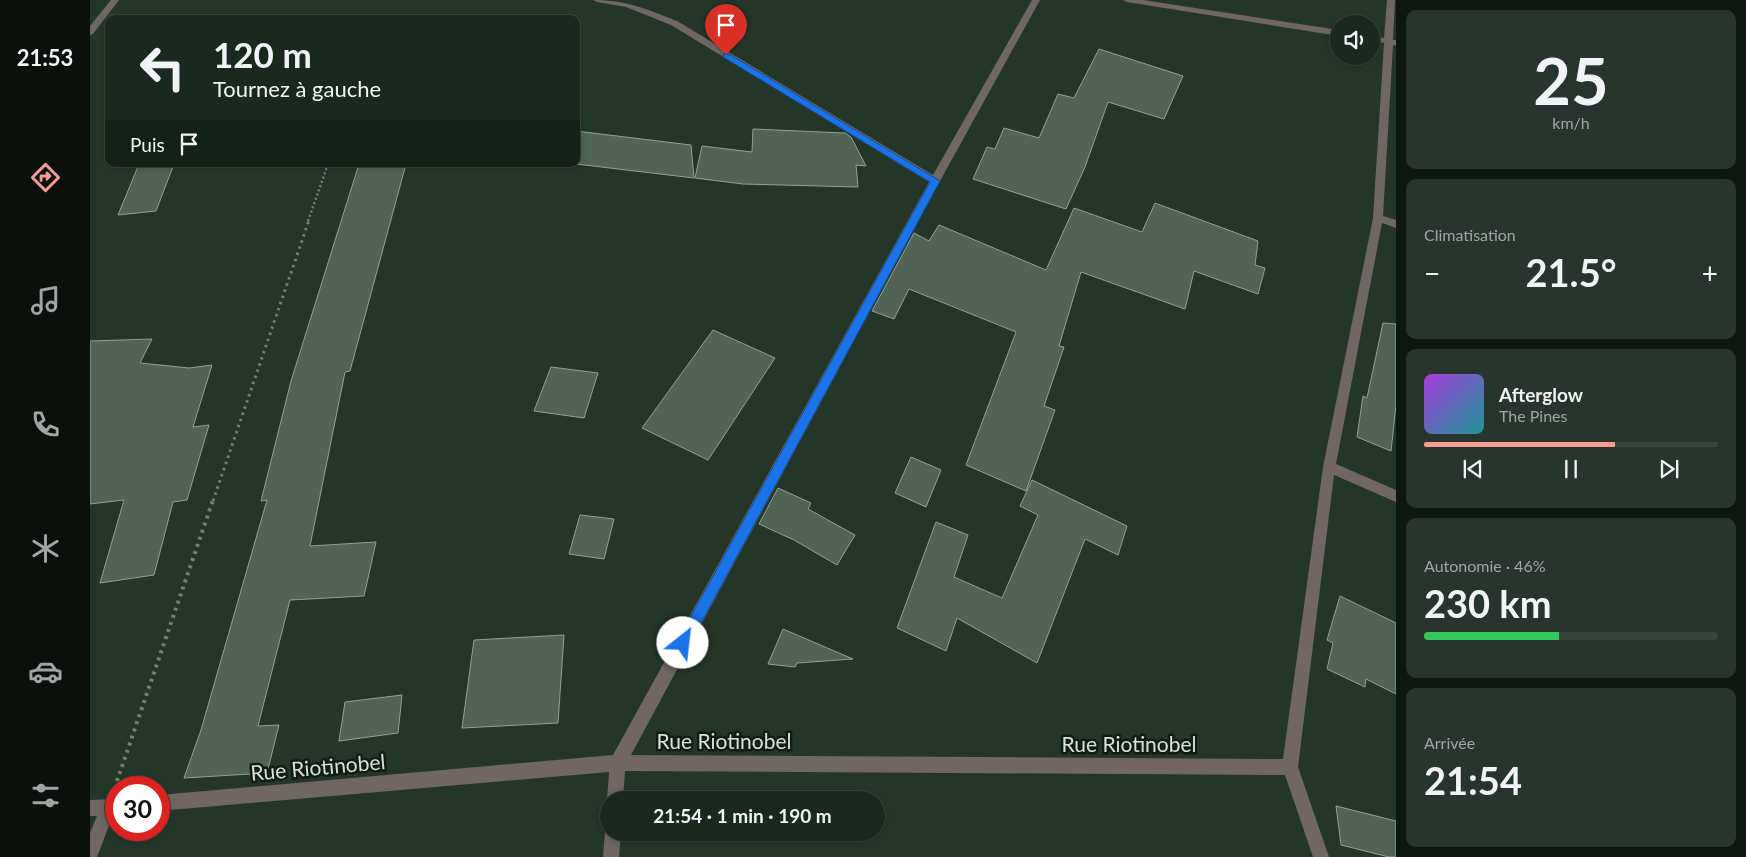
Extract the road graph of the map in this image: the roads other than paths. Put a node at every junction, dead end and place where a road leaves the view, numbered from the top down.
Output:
1 (115, 0) edge
2 (597, 0) edge
3 (1036, 0) edge
4 (1127, 0) edge
5 (1391, 0) edge
6 (90, 32) edge
7 (1330, 32) edge
8 (1392, 42) edge
9 (935, 181) junction
10 (1378, 218) junction
11 (1396, 224) edge
12 (1329, 467) junction
13 (1396, 496) edge
14 (618, 763) junction
15 (1290, 767) junction
16 (616, 791) edge
17 (170, 802) edge
18 (90, 808) edge
19 (105, 808) edge
20 (105, 823) edge
21 (612, 841) edge
22 (90, 854) edge
23 (611, 857) edge
24 (1320, 857) edge

1 - 6 street
2 - 9 street
3 - 9 street
4 - 7 street
5 - 8 street
8 - 10 street
9 - 14 street
10 - 11 street
10 - 12 street
12 - 13 street
12 - 15 street
14 - 15 street, Rue Riotinobel
14 - 16 street
14 - 17 street, Rue Riotinobel
15 - 24 street
18 - 19 street
20 - 22 street
21 - 23 street

